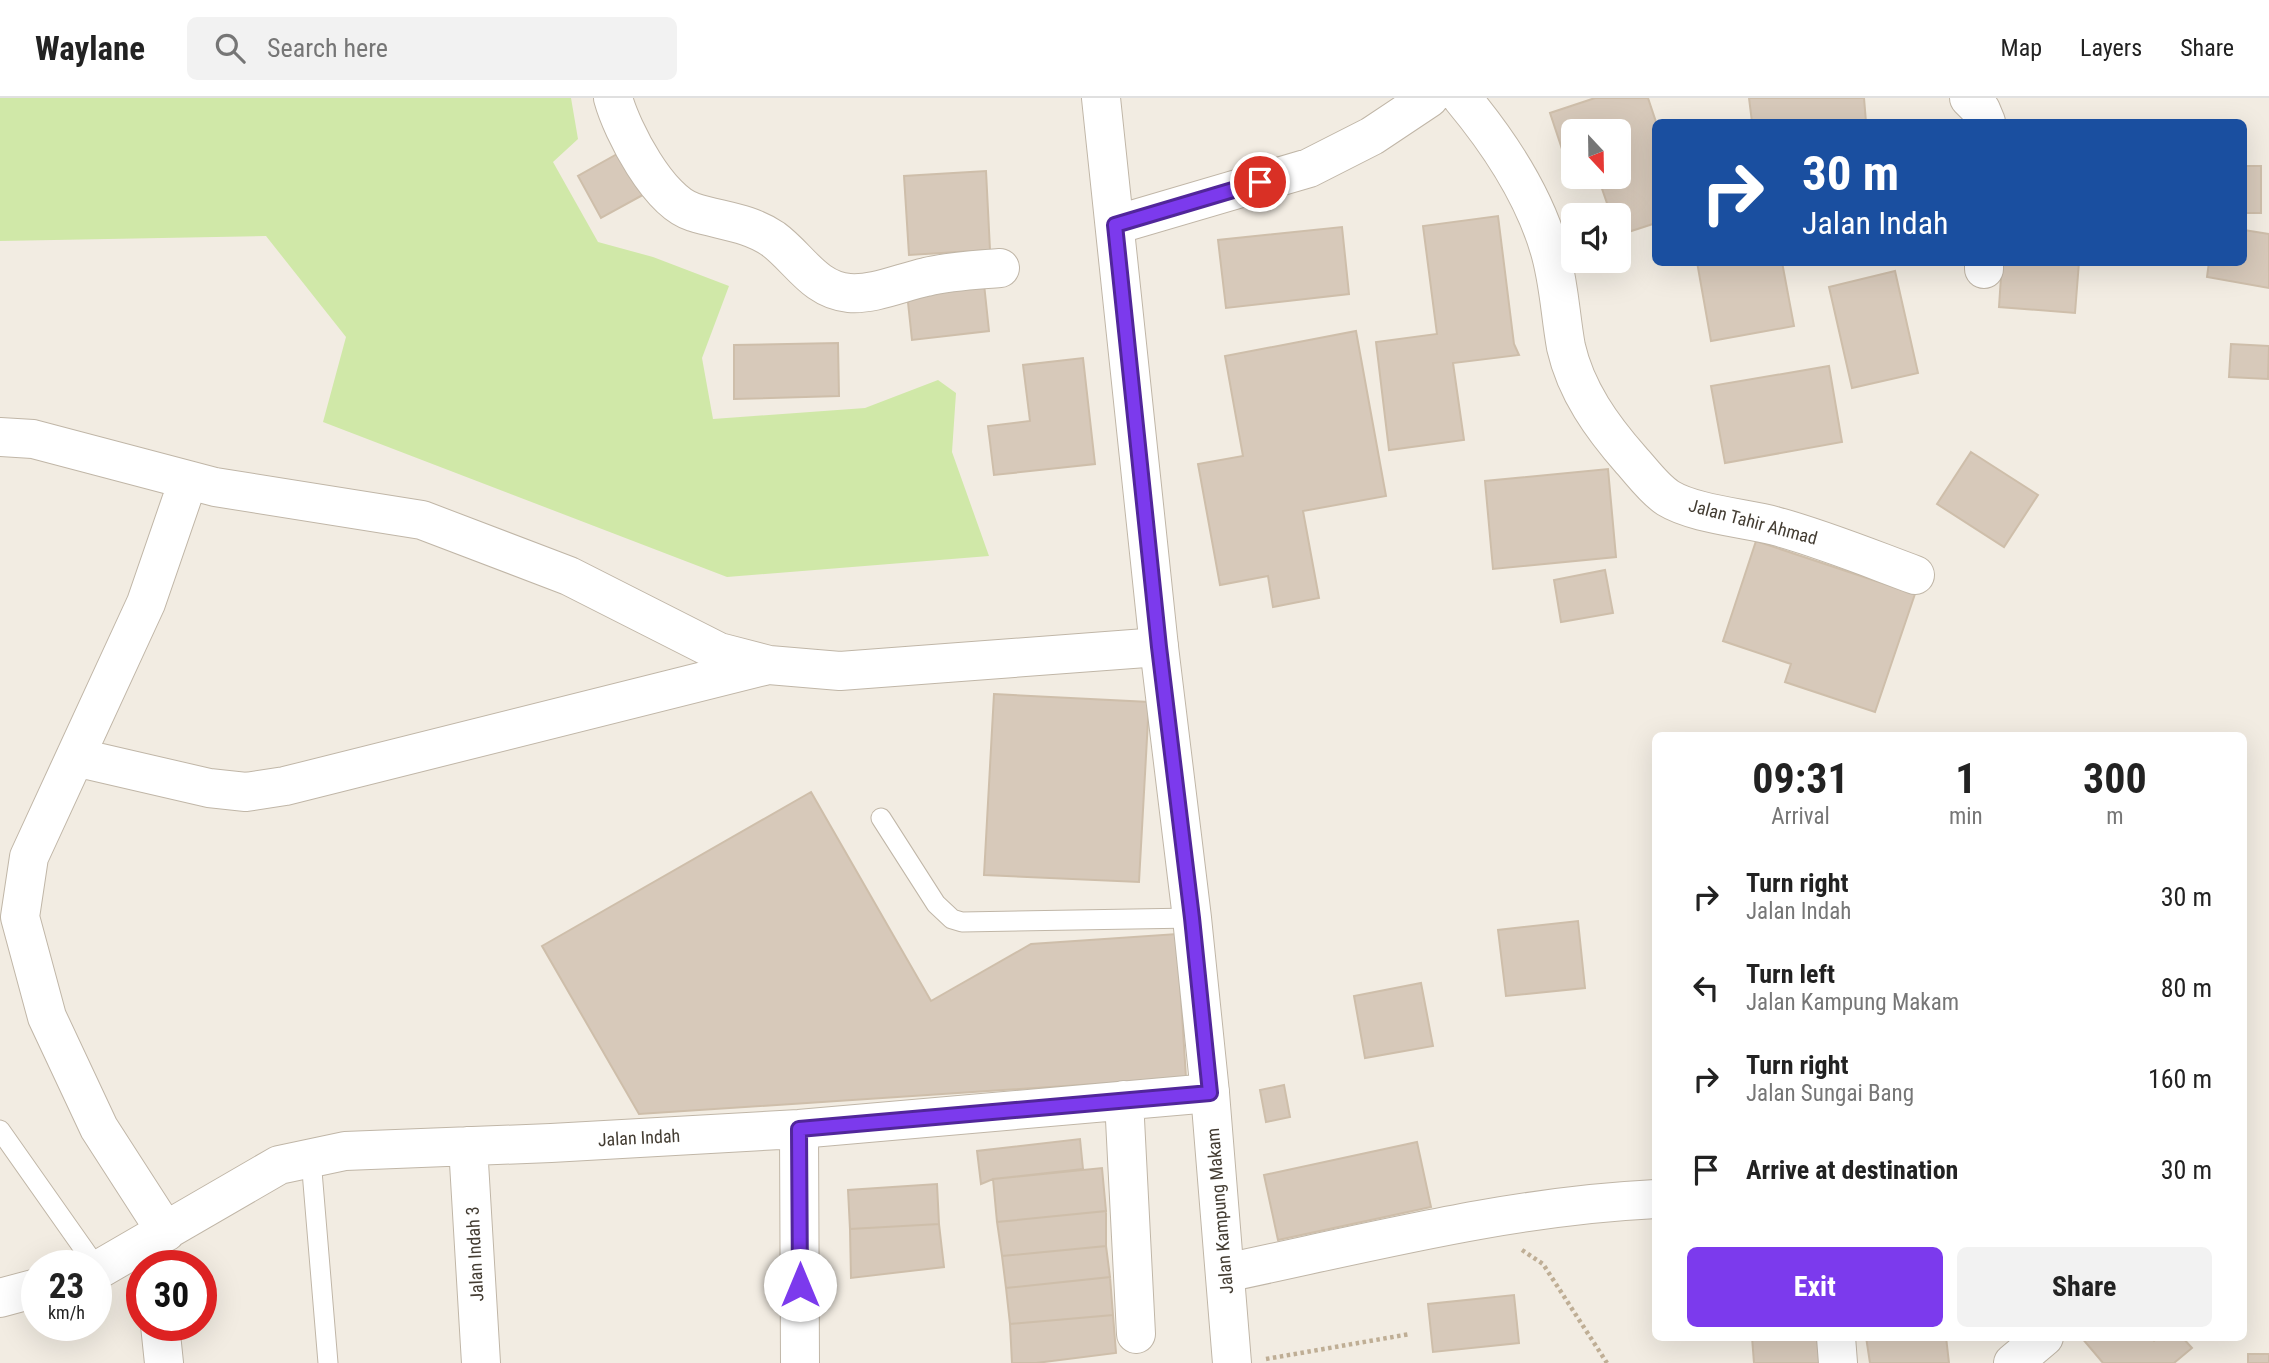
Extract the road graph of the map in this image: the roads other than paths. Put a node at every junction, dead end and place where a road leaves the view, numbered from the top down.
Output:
1 (613, 98) edge
2 (1101, 98) edge
3 (1429, 98) edge
4 (1462, 98) edge
5 (1969, 98) edge
6 (1985, 119) edge
7 (1115, 225) junction
8 (1000, 268) dead end
9 (0, 437) edge
10 (188, 481) junction
11 (1915, 575) dead end
12 (1159, 647) junction
13 (769, 665) junction
14 (75, 757) junction
15 (881, 818) dead end
16 (1192, 918) junction
17 (1210, 1093) junction
18 (1124, 1100) junction
19 (799, 1129) junction
20 (0, 1130) edge
21 (468, 1146) junction
22 (312, 1159) junction
23 (1652, 1199) edge
24 (157, 1246) edge
25 (83, 1250) edge
26 (112, 1262) edge
27 (1225, 1273) junction
28 (21, 1292) edge
29 (0, 1298) edge
30 (1136, 1334) dead end
31 (162, 1341) edge
32 (1836, 1341) edge
33 (2039, 1341) edge
34 (1243, 1362) edge
35 (164, 1363) edge
36 (328, 1363) edge
37 (481, 1363) edge
38 (800, 1363) edge
39 (1838, 1363) edge
40 (2013, 1363) edge

1 - 8 street
2 - 7 street, Jalan Kampung Makam
3 - 7 street
4 - 11 street, Jalan Tahir Ahmad
5 - 6 street
7 - 12 street, Jalan Kampung Makam
9 - 10 street
10 - 13 street
10 - 14 street
12 - 13 street
12 - 16 street, Jalan Kampung Makam
13 - 14 street
14 - 24 street
15 - 16 lane
16 - 17 street, Jalan Kampung Makam
17 - 18 street, Jalan Indah
17 - 27 street, Jalan Kampung Makam
18 - 19 street, Jalan Indah
18 - 30 street
19 - 21 street, Jalan Indah
19 - 38 street
20 - 25 lane
21 - 22 street, Jalan Indah
21 - 37 street, Jalan Indah 3
22 - 24 street, Jalan Indah
22 - 36 lane
23 - 27 street
24 - 26 street, Jalan Indah
27 - 34 street, Jalan Kampung Makam
28 - 29 street
31 - 35 street
32 - 39 street
33 - 40 street

